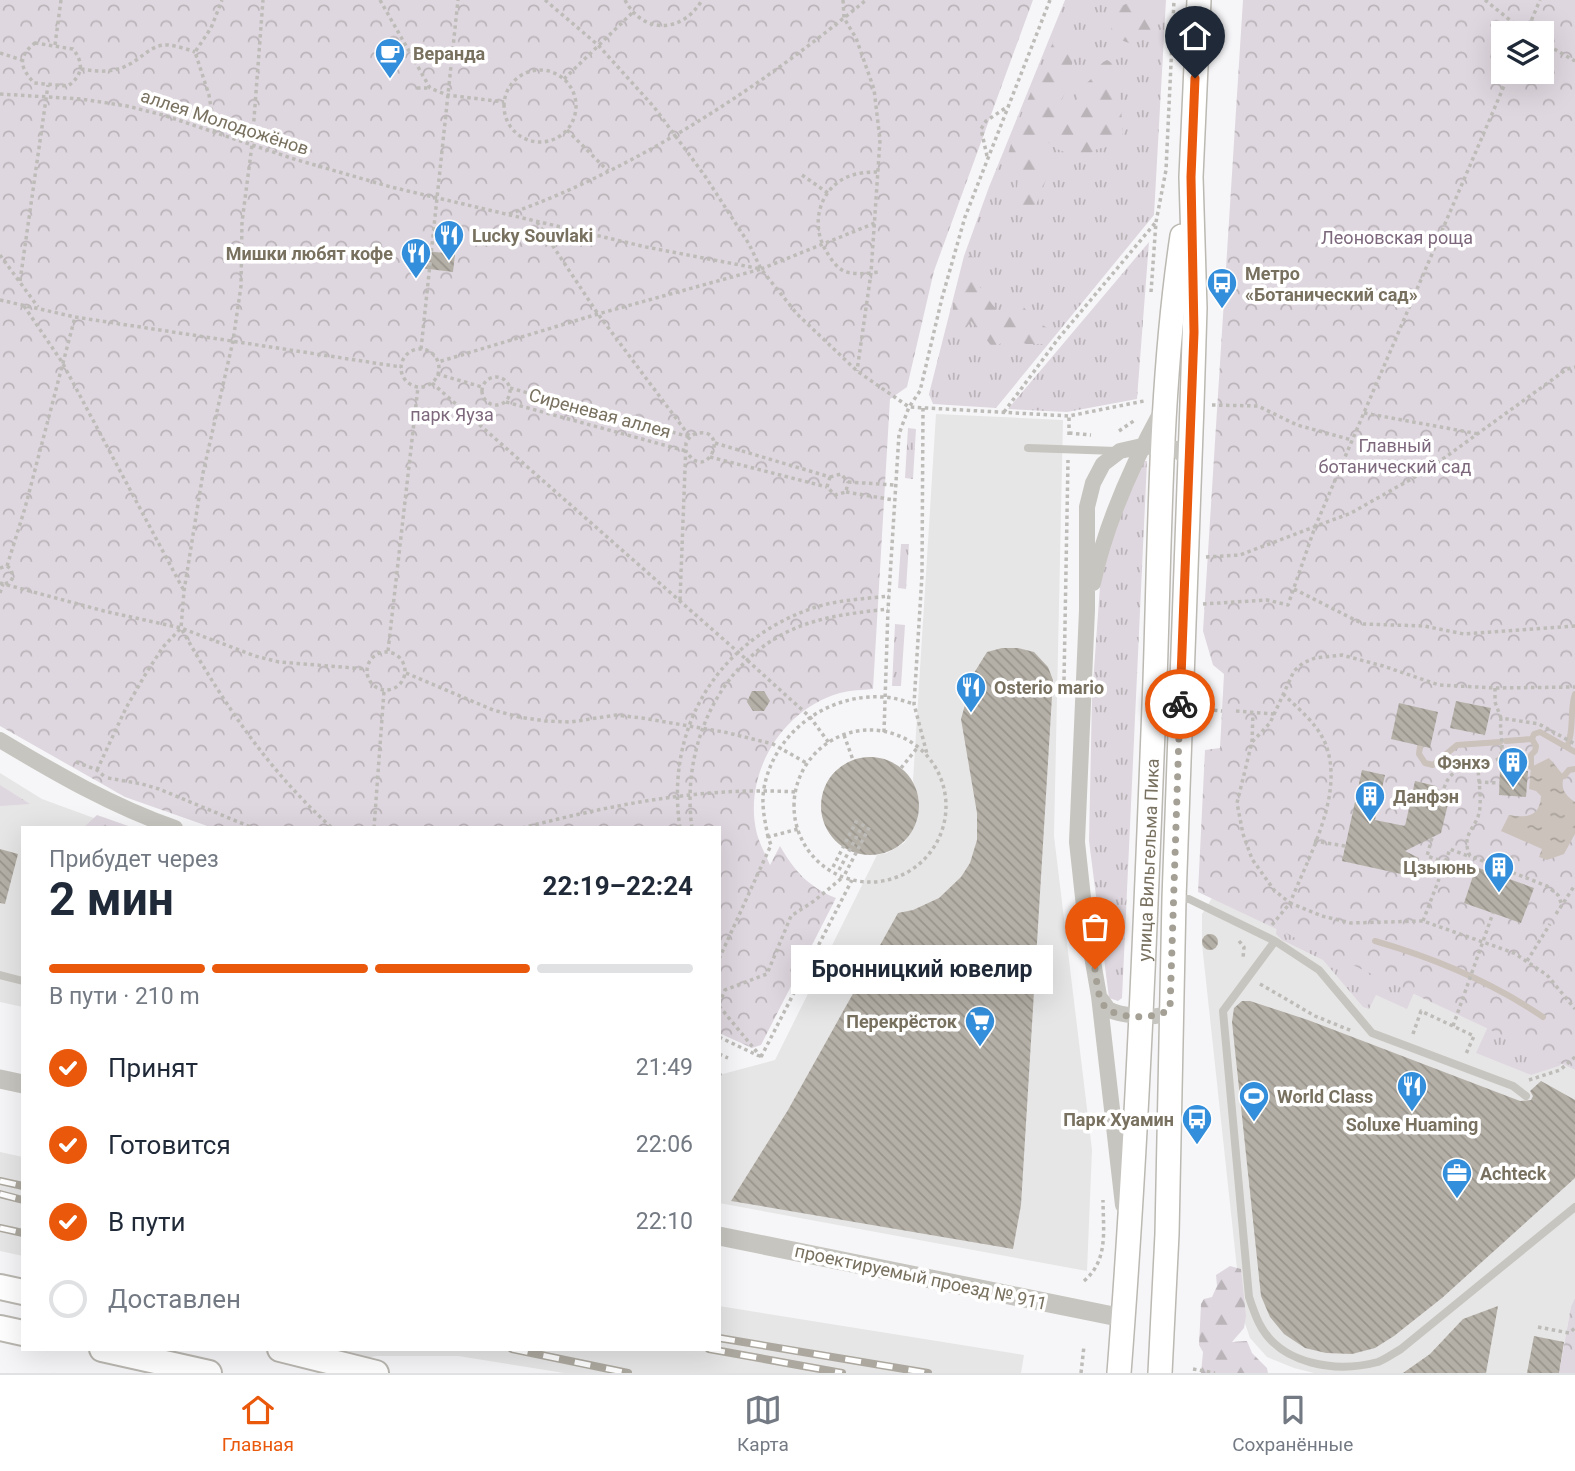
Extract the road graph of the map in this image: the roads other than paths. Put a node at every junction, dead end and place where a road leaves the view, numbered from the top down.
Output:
1 (1199, 0) edge
2 (1191, 177) junction
3 (1153, 446) junction
4 (1028, 447) dead end
5 (1120, 451) junction
6 (1189, 467) junction
7 (1087, 610) junction
8 (0, 740) edge
9 (169, 826) edge
10 (1174, 899) junction
11 (1275, 941) junction
12 (0, 975) edge
13 (21, 980) edge
14 (1100, 996) junction
15 (1172, 1002) junction
16 (1142, 1016) junction
17 (0, 1079) edge
18 (21, 1084) edge
19 (1526, 1096) dead end
20 (1575, 1207) edge
21 (721, 1236) edge
22 (1129, 1257) junction
23 (0, 1287) edge
24 (21, 1292) edge
25 (1123, 1318) junction
26 (0, 1328) edge
27 (21, 1333) edge
28 (111, 1351) edge
29 (288, 1351) edge
30 (209, 1373) edge
31 (376, 1373) edge
32 (1119, 1373) edge
33 (1160, 1373) edge

1 - 2 main road, улица Вильгельма Пика
2 - 3 main road, улица Вильгельма Пика
2 - 6 main road, улица Вильгельма Пика
3 - 5 street
3 - 6 street
3 - 7 street
3 - 16 main road, улица Вильгельма Пика
4 - 5 lane
5 - 7 street
6 - 10 main road, улица Вильгельма Пика
7 - 14 street
8 - 9 street
10 - 11 lane
10 - 15 main road, улица Вильгельма Пика
11 - 19 lane
11 - 20 lane
12 - 13 lane
14 - 16 street
14 - 22 street
15 - 16 street
15 - 33 main road, улица Вильгельма Пика
16 - 22 main road, улица Вильгельма Пика
17 - 18 street
21 - 25 street, проектируемый проезд № 911
22 - 25 main road, улица Вильгельма Пика
23 - 24 main road
25 - 32 main road, улица Вильгельма Пика
26 - 27 main road
28 - 30 main road
29 - 31 main road

